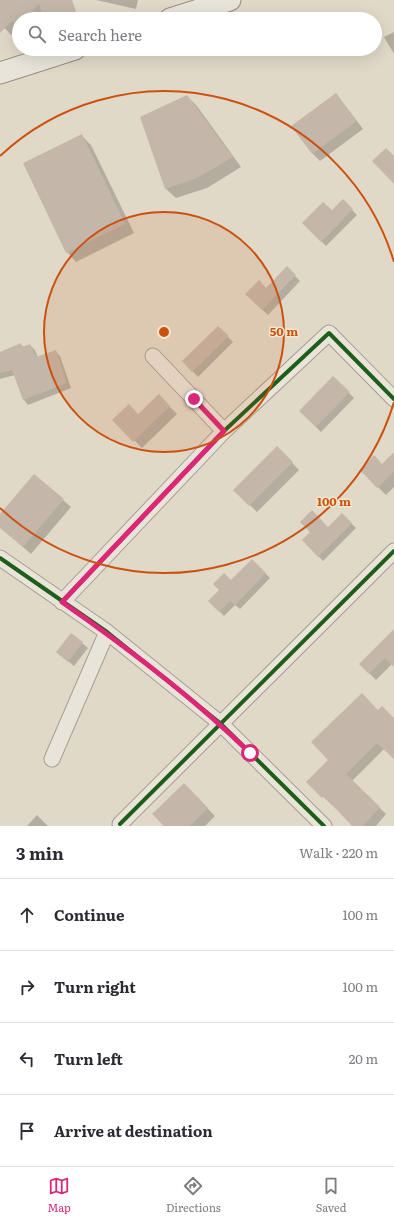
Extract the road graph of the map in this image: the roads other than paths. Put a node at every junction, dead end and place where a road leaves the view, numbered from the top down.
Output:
1 (230, 0) edge
2 (192, 12) edge
3 (53, 56) edge
4 (0, 73) edge
5 (153, 356) dead end
6 (394, 399) edge
7 (224, 431) junction
8 (394, 550) edge
9 (0, 558) edge
10 (62, 602) junction
11 (107, 632) junction
12 (220, 723) junction
13 (52, 759) dead end
14 (120, 824) dead end
15 (324, 826) edge

1 - 2 main road
3 - 4 main road
5 - 7 street
6 - 7 street
7 - 10 street
8 - 12 street
9 - 10 street
10 - 11 street
11 - 12 street
11 - 13 street
12 - 14 street
12 - 15 street

